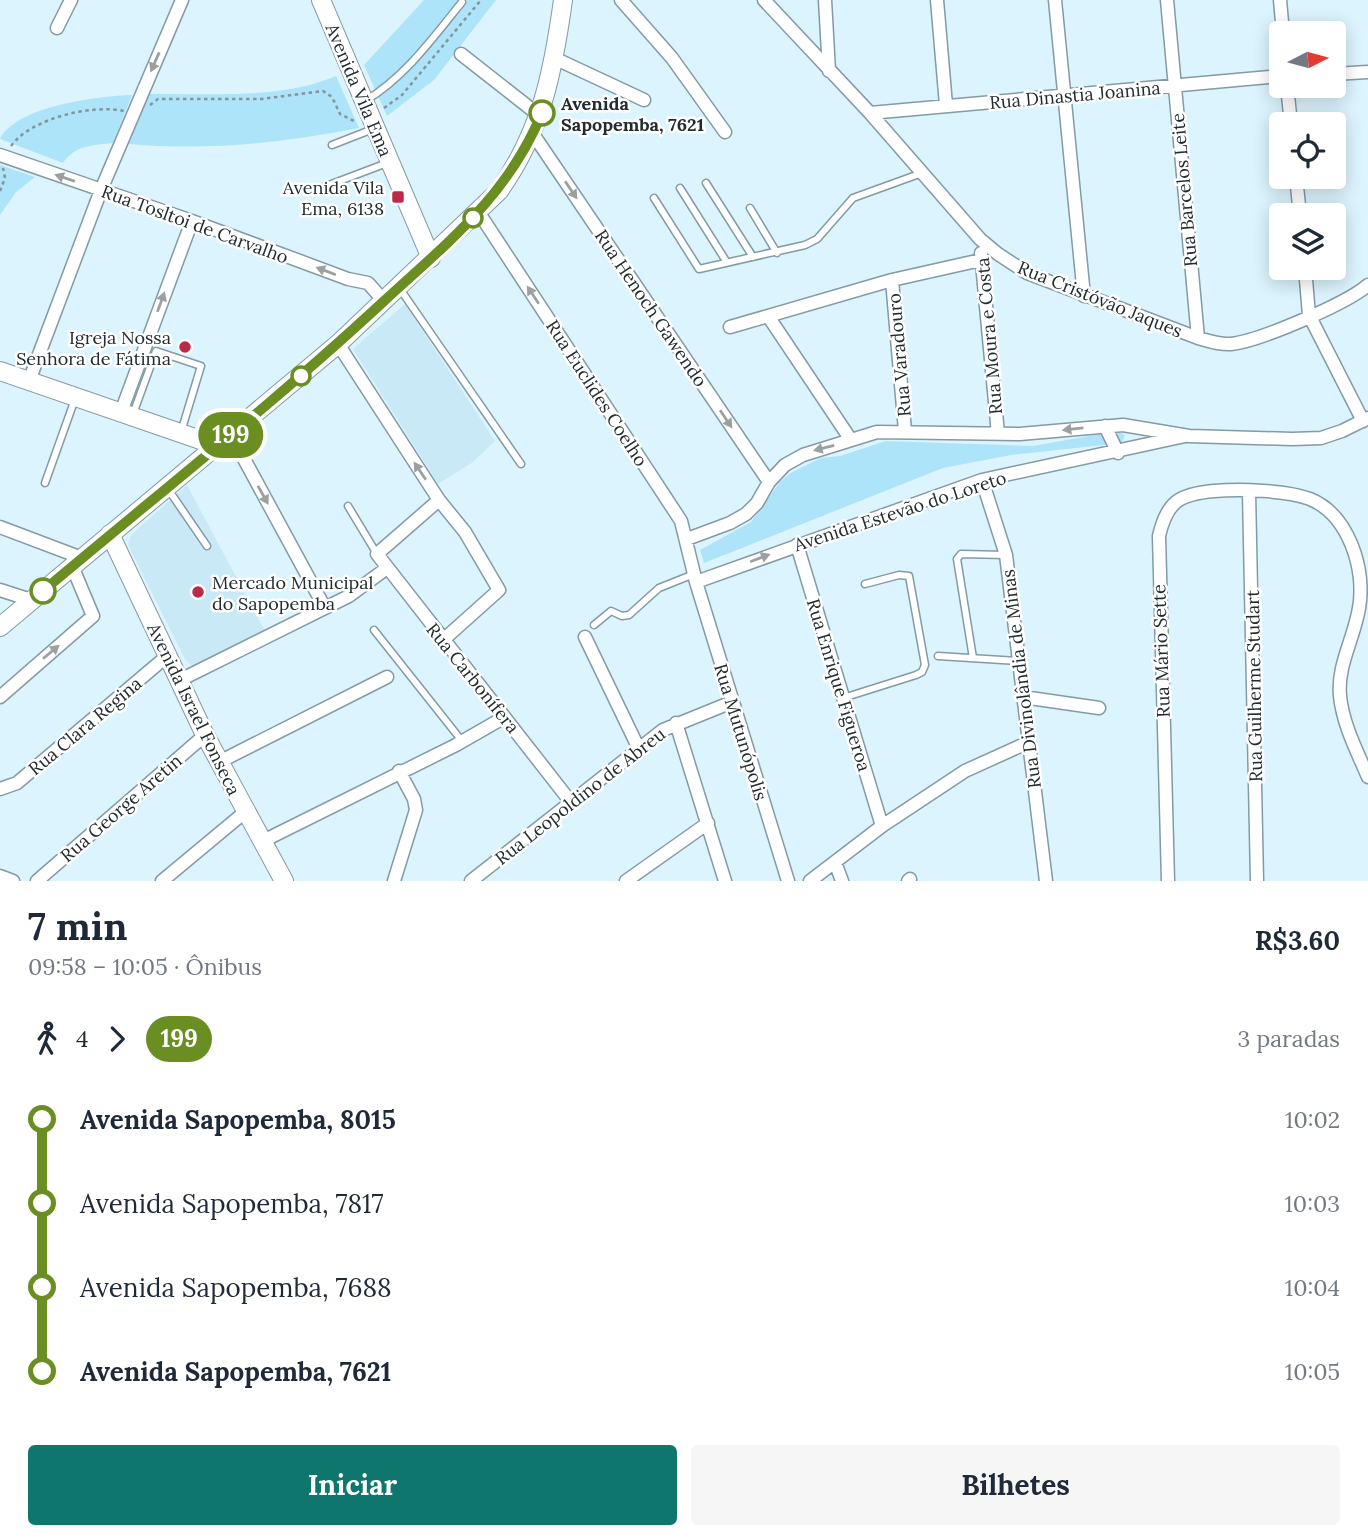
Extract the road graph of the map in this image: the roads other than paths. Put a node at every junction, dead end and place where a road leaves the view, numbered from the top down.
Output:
1 (71, 0) edge
2 (182, 0) edge
3 (321, 0) edge
4 (563, 0) edge
5 (621, 0) edge
6 (764, 0) edge
7 (825, 0) edge
8 (937, 0) edge
9 (1055, 0) edge
10 (1167, 0) edge
11 (1280, 0) edge
12 (462, 2) dead end
13 (1282, 21) edge
14 (57, 28) dead end
15 (461, 54) dead end
16 (554, 58) junction
17 (829, 71) junction
18 (1368, 72) edge
19 (1346, 73) edge
20 (1269, 77) edge
21 (1174, 87) junction
22 (1064, 97) junction
23 (644, 100) dead end
24 (946, 105) junction
25 (870, 113) junction
26 (369, 116) junction
27 (540, 116) junction
28 (725, 132) dead end
29 (533, 134) junction
30 (332, 145) dead end
31 (2, 156) edge
32 (390, 162) junction
33 (923, 173) junction
34 (706, 183) dead end
35 (680, 188) dead end
36 (101, 190) junction
37 (313, 191) dead end
38 (654, 198) dead end
39 (750, 208) dead end
40 (479, 213) junction
41 (192, 220) junction
42 (980, 239) junction
43 (777, 253) junction
44 (753, 257) junction
45 (431, 258) junction
46 (981, 260) junction
47 (726, 261) junction
48 (892, 280) junction
49 (1306, 280) edge
50 (1368, 285) edge
51 (399, 287) junction
52 (1084, 296) junction
53 (384, 301) junction
54 (1309, 315) junction
55 (768, 316) junction
56 (730, 327) dead end
57 (1198, 338) junction
58 (338, 344) junction
59 (150, 349) junction
60 (1, 374) edge
61 (29, 381) junction
62 (75, 397) junction
63 (126, 414) junction
64 (1365, 420) edge
65 (1105, 426) junction
66 (905, 431) junction
67 (181, 433) junction
68 (998, 434) junction
69 (1189, 436) junction
70 (224, 440) junction
71 (850, 440) junction
72 (1118, 453) junction
73 (522, 464) dead end
74 (982, 480) junction
75 (769, 482) junction
76 (45, 483) dead end
77 (167, 488) junction
78 (1249, 492) junction
79 (439, 500) junction
80 (348, 506) dead end
81 (0, 527) edge
82 (110, 534) junction
83 (687, 539) junction
84 (797, 544) junction
85 (207, 546) dead end
86 (377, 554) junction
87 (1006, 555) junction
88 (77, 562) junction
89 (387, 568) junction
90 (695, 578) junction
91 (865, 584) dead end
92 (0, 590) edge
93 (31, 600) junction
94 (325, 608) junction
95 (594, 625) dead end
96 (0, 627) edge
97 (374, 630) dead end
98 (585, 637) dead end
99 (442, 641) junction
100 (938, 656) dead end
101 (166, 657) junction
102 (973, 658) junction
103 (1019, 661) junction
104 (387, 677) dead end
105 (178, 681) junction
106 (1023, 696) junction
107 (0, 697) edge
108 (843, 698) junction
109 (732, 702) junction
110 (1099, 708) dead end
111 (503, 718) junction
112 (676, 723) junction
113 (205, 734) junction
114 (462, 741) junction
115 (1029, 742) junction
116 (639, 749) junction
117 (219, 762) junction
118 (399, 771) junction
119 (1368, 777) edge
120 (0, 789) edge
121 (570, 801) junction
122 (245, 812) junction
123 (708, 823) junction
124 (882, 826) junction
125 (261, 842) junction
126 (835, 862) junction
127 (0, 876) edge
128 (13, 881) edge
129 (37, 881) edge
130 (162, 881) edge
131 (284, 881) edge
132 (394, 881) edge
133 (471, 881) edge
134 (626, 881) edge
135 (725, 881) edge
136 (788, 881) edge
137 (810, 881) edge
138 (842, 881) edge
139 (1046, 881) edge
140 (1167, 881) edge
141 (1257, 881) edge

1 - 14 street
2 -> 36 street
3 - 26 main road, Avenida Vila Ema
4 - 16 main road
5 - 28 street
6 - 17 street, Rua Cristóvão Jaques
7 - 17 street
8 - 24 street
9 - 22 street
10 - 21 street, Rua Barcelos Leite
11 - 13 street
12 - 26 lane
15 - 27 street
16 - 23 street
16 - 27 main road
17 - 25 street, Rua Cristóvão Jaques
18 - 19 street
20 - 21 street, Rua Dinastia Joanina
21 - 22 street, Rua Dinastia Joanina
21 - 57 street, Rua Barcelos Leite
22 - 24 street, Rua Dinastia Joanina
22 - 52 street
24 - 25 street, Rua Dinastia Joanina
25 - 33 street, Rua Cristóvão Jaques
26 - 30 lane
26 - 32 main road, Avenida Vila Ema
27 - 29 main road
29 - 40 main road
29 -> 75 street, Rua Henoch Gawendo
36 -> 31 street, Rua Tosltoi de Carvalho
32 - 37 lane
32 - 45 main road, Avenida Vila Ema
33 - 42 street, Rua Cristóvão Jaques
33 - 43 lane
34 - 44 lane
35 - 47 lane
36 - 41 street, Rua Tosltoi de Carvalho
36 - 61 street
38 - 47 lane
39 - 43 lane
40 - 45 main road
83 -> 40 street, Rua Euclides Coelho
53 -> 41 street, Rua Tosltoi de Carvalho
59 -> 41 street
42 - 46 street, Rua Moura e Costa
42 - 52 street, Rua Cristóvão Jaques
43 - 44 lane
44 - 47 lane
45 - 51 main road
46 - 48 street
46 - 68 street, Rua Moura e Costa
48 - 55 street
48 - 66 street, Rua Varadouro
49 - 54 street
50 - 54 street, Rua Cristóvão Jaques
51 - 53 main road
51 - 73 lane
52 - 57 street, Rua Cristóvão Jaques
53 - 58 main road
54 - 57 street, Rua Cristóvão Jaques
54 - 64 street
55 - 56 street
55 - 71 street
58 - 70 main road
79 -> 58 street
59 - 63 street
59 - 67 lane
60 - 61 main road
61 - 62 main road
62 - 63 main road
62 - 76 lane
63 - 67 main road
64 - 69 street, Avenida Estevão do Loreto
65 -> 68 street, Avenida Estevão do Loreto
65 - 69 street, Avenida Estevão do Loreto
65 - 72 street
66 - 68 street, Avenida Estevão do Loreto
66 - 71 street, Avenida Estevão do Loreto
67 - 70 main road
69 - 72 street, Avenida Estevão do Loreto
70 - 77 main road
70 -> 94 street
71 -> 75 street, Avenida Estevão do Loreto
72 - 74 street, Avenida Estevão do Loreto
74 - 84 street, Avenida Estevão do Loreto
74 - 87 street, Rua Divinolândia de Minas
75 - 83 street, Avenida Estevão do Loreto
77 - 82 main road
77 - 85 lane
78 - 119 street, Rua Mário Sette
78 - 140 street, Rua Mário Sette
78 - 141 street, Rua Guilherme Studart
79 - 86 street
79 - 99 street
80 - 86 lane
81 - 88 street
82 - 88 main road
82 - 101 main road, Avenida Israel Fonseca
83 - 90 street, Rua Euclides Coelho
90 -> 84 street, Avenida Estevão do Loreto
84 - 108 street, Rua Enrique Figueroa
86 - 89 street, Rua Carbonífera
87 - 102 lane
87 - 103 street, Rua Divinolândia de Minas
88 - 93 main road
107 -> 88 street
89 - 94 street
89 - 99 street, Rua Carbonífera
90 - 95 lane
90 - 109 street, Rua Mutunópolis
91 - 108 lane
92 - 93 street
93 - 96 main road
94 - 105 street
97 - 114 lane
98 - 116 street
99 - 111 street, Rua Carbonífera
100 - 102 lane
101 - 105 main road, Avenida Israel Fonseca
101 - 120 street, Rua Clara Regina
102 - 103 lane
103 - 106 street, Rua Divinolândia de Minas
104 - 117 street
105 - 113 main road, Avenida Israel Fonseca
106 - 110 street
106 - 115 street, Rua Divinolândia de Minas
108 - 124 street, Rua Enrique Figueroa
109 - 112 street, Rua Leopoldino de Abreu
109 - 136 street, Rua Mutunópolis
111 - 114 street
111 - 121 street, Rua Carbonífera
112 - 116 street, Rua Leopoldino de Abreu
112 - 123 street
113 - 117 main road, Avenida Israel Fonseca
113 - 129 street, Rua George Aretin
114 - 118 street
115 - 124 street
115 - 139 street, Rua Divinolândia de Minas
116 - 121 street, Rua Leopoldino de Abreu
117 - 122 main road, Avenida Israel Fonseca
118 - 125 street
118 - 132 street
121 - 133 street, Rua Leopoldino de Abreu
122 - 125 main road, Avenida Israel Fonseca
122 - 130 street
123 - 134 street
123 - 135 street
124 - 126 street
125 - 131 main road, Avenida Israel Fonseca
126 - 137 street
126 - 138 street
127 - 128 street

